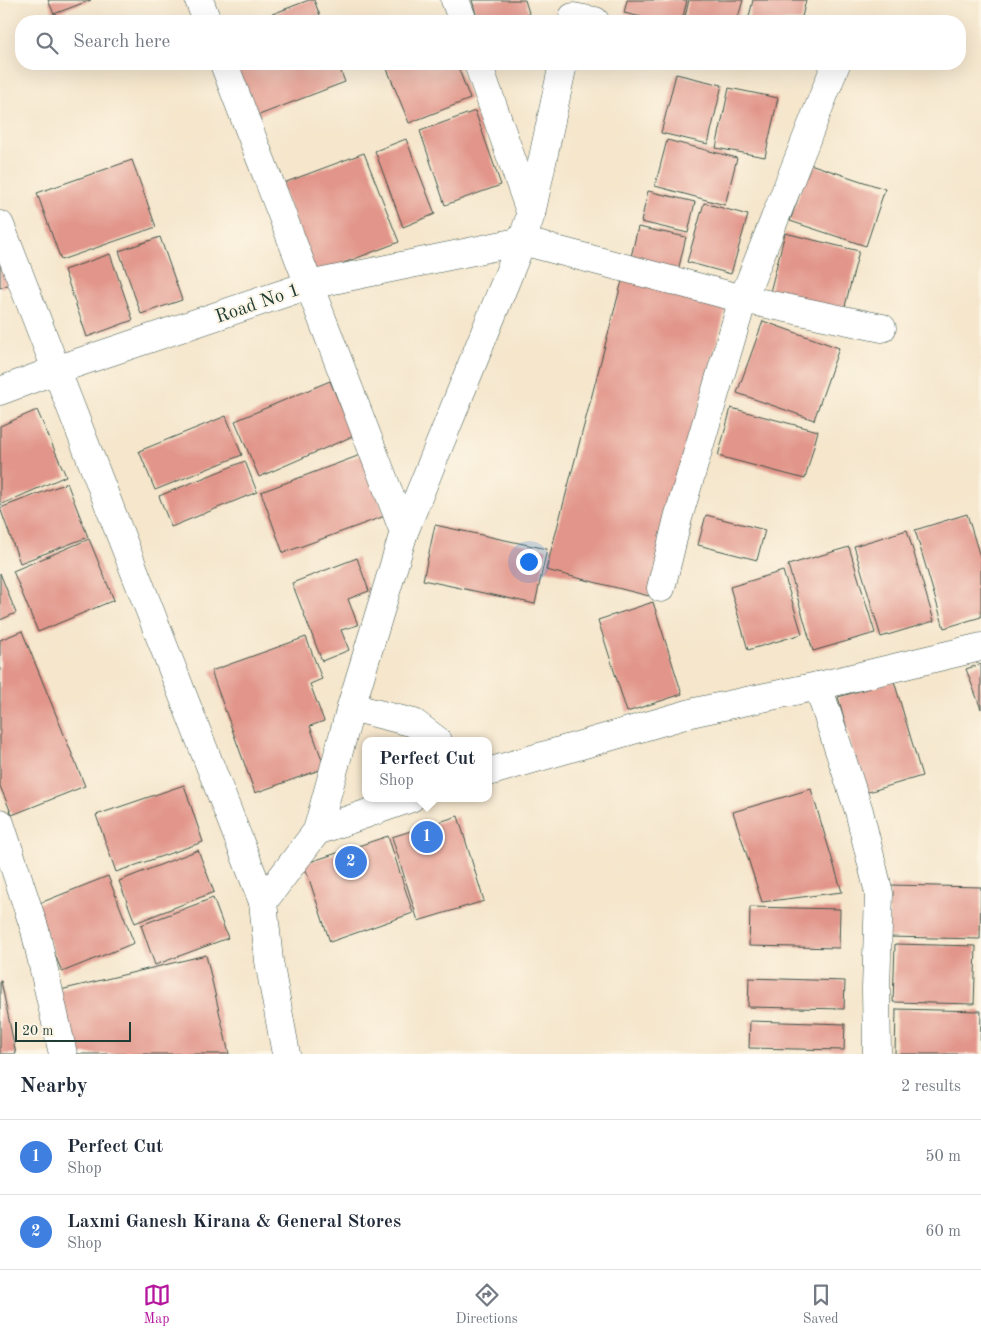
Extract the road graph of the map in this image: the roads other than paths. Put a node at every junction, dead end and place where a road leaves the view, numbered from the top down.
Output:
1 (199, 0) edge
2 (455, 0) edge
3 (205, 15) edge
4 (461, 15) edge
5 (226, 70) edge
6 (480, 70) edge
7 (562, 70) edge
8 (834, 70) edge
9 (531, 214) junction
10 (0, 225) edge
11 (522, 241) junction
12 (309, 285) junction
13 (742, 299) junction
14 (882, 328) dead end
15 (56, 370) junction
16 (0, 392) edge
17 (404, 532) junction
18 (661, 588) dead end
19 (981, 646) edge
20 (818, 686) junction
21 (351, 707) junction
22 (433, 737) edge
23 (492, 771) edge
24 (400, 802) edge
25 (0, 823) edge
26 (317, 831) junction
27 (263, 902) junction
28 (63, 1054) edge
29 (286, 1054) edge
30 (877, 1054) edge

1 - 3 street
2 - 4 street
5 - 12 street
6 - 9 street
7 - 9 street
8 - 13 street
9 - 11 street
10 - 15 street
11 - 12 street, Road No 1
11 - 13 street
11 - 17 street
12 - 15 street, Road No 1
12 - 17 street
13 - 14 street
13 - 18 street
15 - 16 street, Road No 1
15 - 27 street
17 - 21 street
19 - 20 street
20 - 23 street
20 - 30 street
21 - 22 street
21 - 26 street
24 - 26 street
25 - 28 street
26 - 27 street
27 - 29 street

